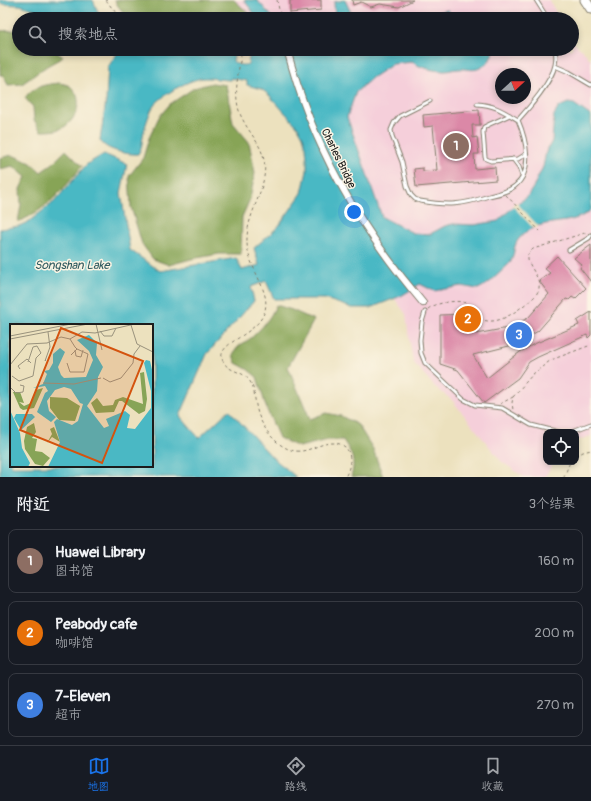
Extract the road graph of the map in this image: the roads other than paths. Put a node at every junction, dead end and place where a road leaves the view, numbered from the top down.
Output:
1 (536, 0) edge
2 (585, 0) edge
3 (591, 9) edge
4 (544, 12) edge
5 (289, 56) edge
6 (555, 56) edge
7 (555, 66) junction
8 (591, 85) edge
9 (430, 101) dead end
10 (477, 104) dead end
11 (510, 115) junction
12 (518, 120) junction
13 (526, 154) junction
14 (513, 159) junction
15 (522, 176) junction
16 (591, 235) edge
17 (568, 250) dead end
18 (423, 303) dead end
19 (425, 312) road end
20 (591, 424) edge
21 (547, 429) edge
22 (578, 429) edge

1 - 4 lane
2 - 3 main road
5 - 18 street, Charles Bridge
6 - 7 lane
7 - 8 lane
7 - 12 lane
9 - 15 lane
10 - 11 lane
11 - 12 lane
11 - 14 lane
12 - 13 lane
13 - 14 lane
13 - 15 lane
14 - 15 lane
16 - 17 lane
19 - 21 lane
20 - 22 lane

